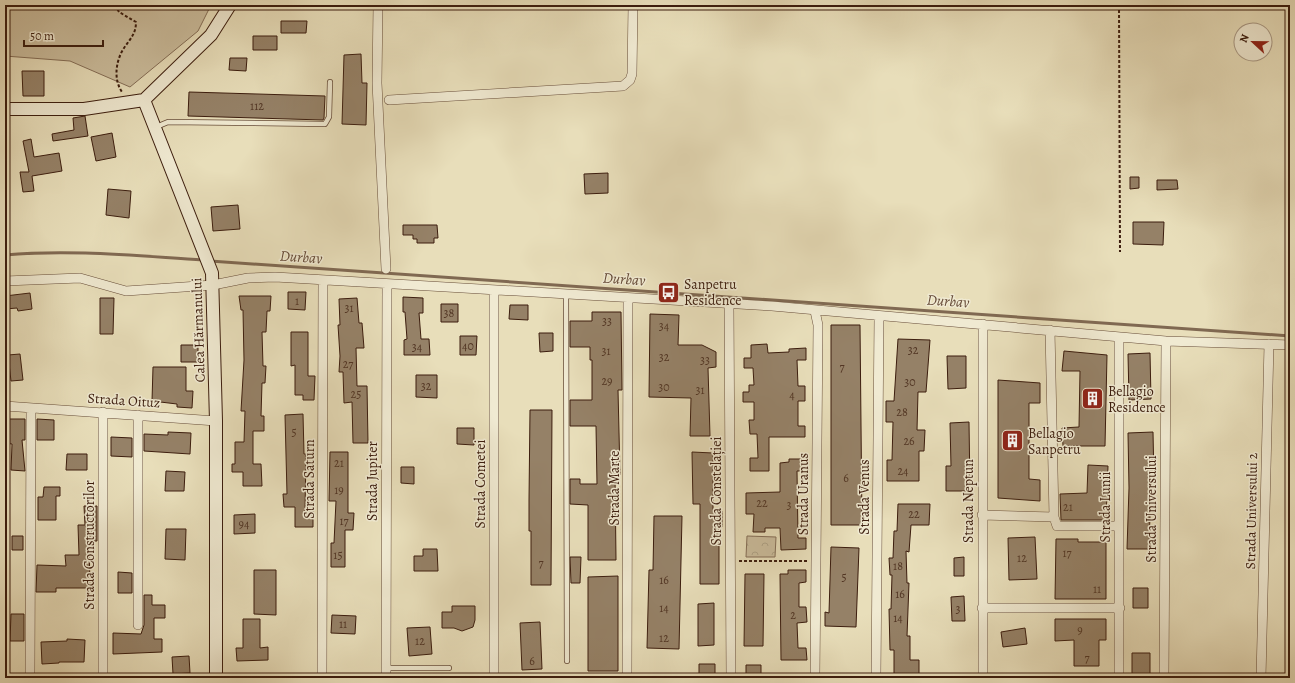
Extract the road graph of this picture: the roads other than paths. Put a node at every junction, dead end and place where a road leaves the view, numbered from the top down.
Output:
1 (230, 5) edge
2 (378, 5) edge
3 (633, 5) edge
4 (330, 82) dead end
5 (389, 100) dead end
6 (138, 101) junction
7 (5, 109) edge
8 (154, 128) junction
9 (5, 203) edge
10 (5, 216) edge
11 (386, 269) dead end
12 (213, 279) junction
13 (323, 280) junction
14 (6, 281) edge
15 (387, 284) junction
16 (494, 290) junction
17 (566, 294) junction
18 (628, 298) junction
19 (729, 304) junction
20 (815, 311) junction
21 (879, 317) junction
22 (983, 324) junction
23 (1050, 330) junction
24 (1119, 337) junction
25 (1166, 341) junction
26 (1269, 344) junction
27 (1290, 345) edge
28 (5, 406) edge
29 (31, 408) junction
30 (103, 412) junction
31 (138, 415) junction
32 (216, 421) junction
33 (982, 515) junction
34 (1054, 517) junction
35 (1119, 526) junction
36 (982, 608) junction
37 (1120, 608) junction
38 (138, 625) dead end
39 (567, 661) dead end
40 (386, 668) junction
41 (449, 668) dead end
42 (30, 673) dead end
43 (103, 678) edge
44 (216, 678) edge
45 (322, 678) edge
46 (386, 678) edge
47 (494, 678) edge
48 (627, 678) edge
49 (731, 678) edge
50 (815, 678) edge
51 (876, 678) edge
52 (983, 678) edge
53 (1119, 678) edge
54 (1164, 678) edge
55 (1261, 678) edge

1 - 6 street
2 - 11 street
3 - 5 street
4 - 8 lane
6 - 7 street
6 - 8 street, Calea Hărmanului
8 - 12 street, Calea Hărmanului
9 - 10 lane
12 - 13 street
12 - 14 street
12 - 32 street, Calea Hărmanului
13 - 15 street
13 - 45 street, Strada Saturn
15 - 16 street
15 - 40 street, Strada Jupiter
16 - 17 street
16 - 47 street, Strada Cometei
17 - 18 street
17 - 39 lane
18 - 19 street
18 - 48 street, Strada Marte
19 - 20 street
19 - 49 street, Strada Constelației
20 - 21 street
20 - 50 street, Strada Uranus
21 - 22 street
21 - 51 street, Strada Venus
22 - 23 street
22 - 33 street, Strada Neptun
23 - 24 street
23 - 34 street
24 - 25 street
24 - 35 street, Strada Lunii
25 - 26 street
25 - 54 street, Strada Universului
26 - 27 street
26 - 55 street, Strada Universului 2
28 - 29 street, Strada Oituz
29 - 30 street, Strada Oituz
29 - 42 street
30 - 31 street, Strada Oituz
30 - 43 street, Strada Constructorilor
31 - 32 street, Strada Oituz
31 - 38 street
32 - 44 street, Calea Hărmanului
33 - 34 street
33 - 36 street, Strada Neptun
34 - 35 street
35 - 37 street, Strada Lunii
36 - 37 street
36 - 52 street, Strada Neptun
37 - 53 street, Strada Lunii
40 - 41 lane
40 - 46 street, Strada Jupiter

